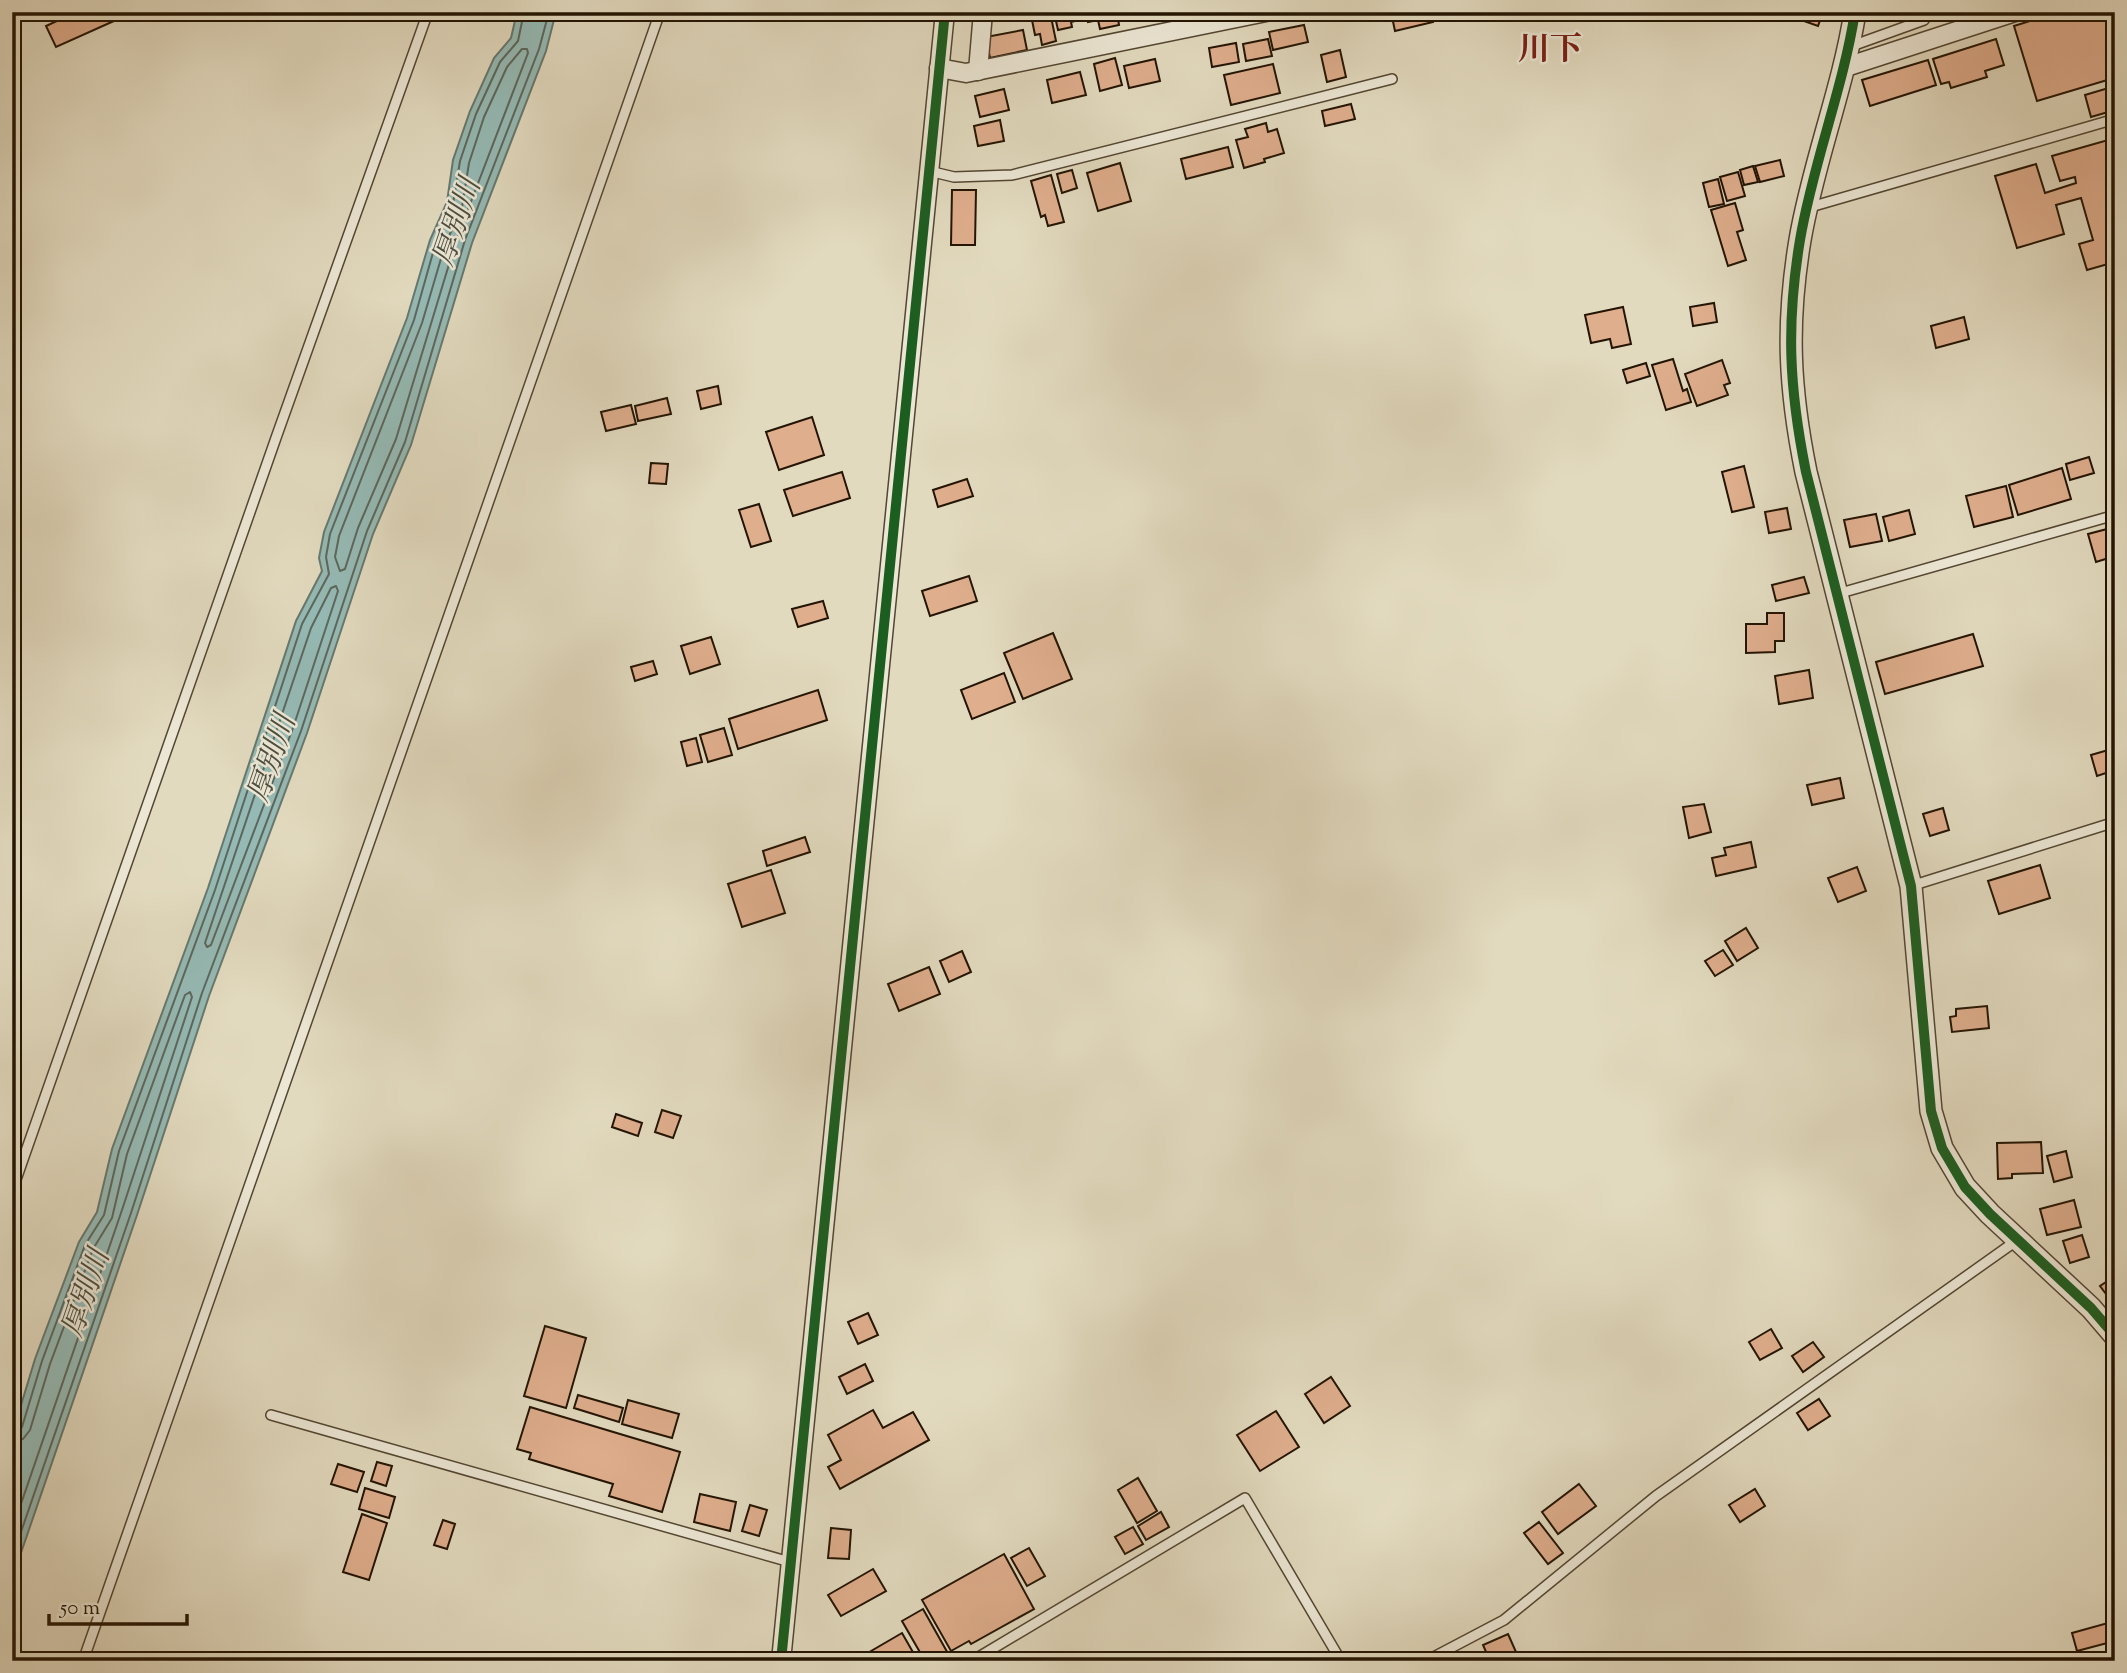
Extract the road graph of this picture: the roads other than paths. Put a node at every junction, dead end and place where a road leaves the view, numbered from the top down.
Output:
1 (428, 12) edge
2 (660, 12) edge
3 (945, 12) edge
4 (983, 12) edge
5 (1266, 12) edge
6 (1855, 12) edge
7 (1930, 12) edge
8 (2015, 12) edge
9 (1193, 19) edge
10 (1845, 58) junction
11 (939, 68) junction
12 (978, 71) junction
13 (1392, 79) dead end
14 (2115, 119) edge
15 (929, 171) junction
16 (1808, 208) junction
17 (2115, 515) edge
18 (1837, 594) junction
19 (2115, 822) edge
20 (1912, 886) junction
21 (12, 1191) edge
22 (2018, 1240) junction
23 (2115, 1336) edge
24 (271, 1415) dead end
25 (790, 1562) junction
26 (83, 1661) edge
27 (781, 1661) edge
28 (972, 1661) edge
29 (1341, 1661) edge
30 (1426, 1661) edge

1 - 21 lane
2 - 26 lane
3 - 11 street
4 - 12 street
5 - 9 street
6 - 10 street
7 - 10 lane
8 - 10 street
9 - 12 street
10 - 16 street
11 - 12 street
11 - 15 street
13 - 15 lane
14 - 16 lane
15 - 25 street
16 - 18 street
17 - 18 lane
18 - 20 street
19 - 20 lane
20 - 22 street
22 - 23 street
22 - 30 lane
24 - 25 lane
25 - 27 street
28 - 29 lane

